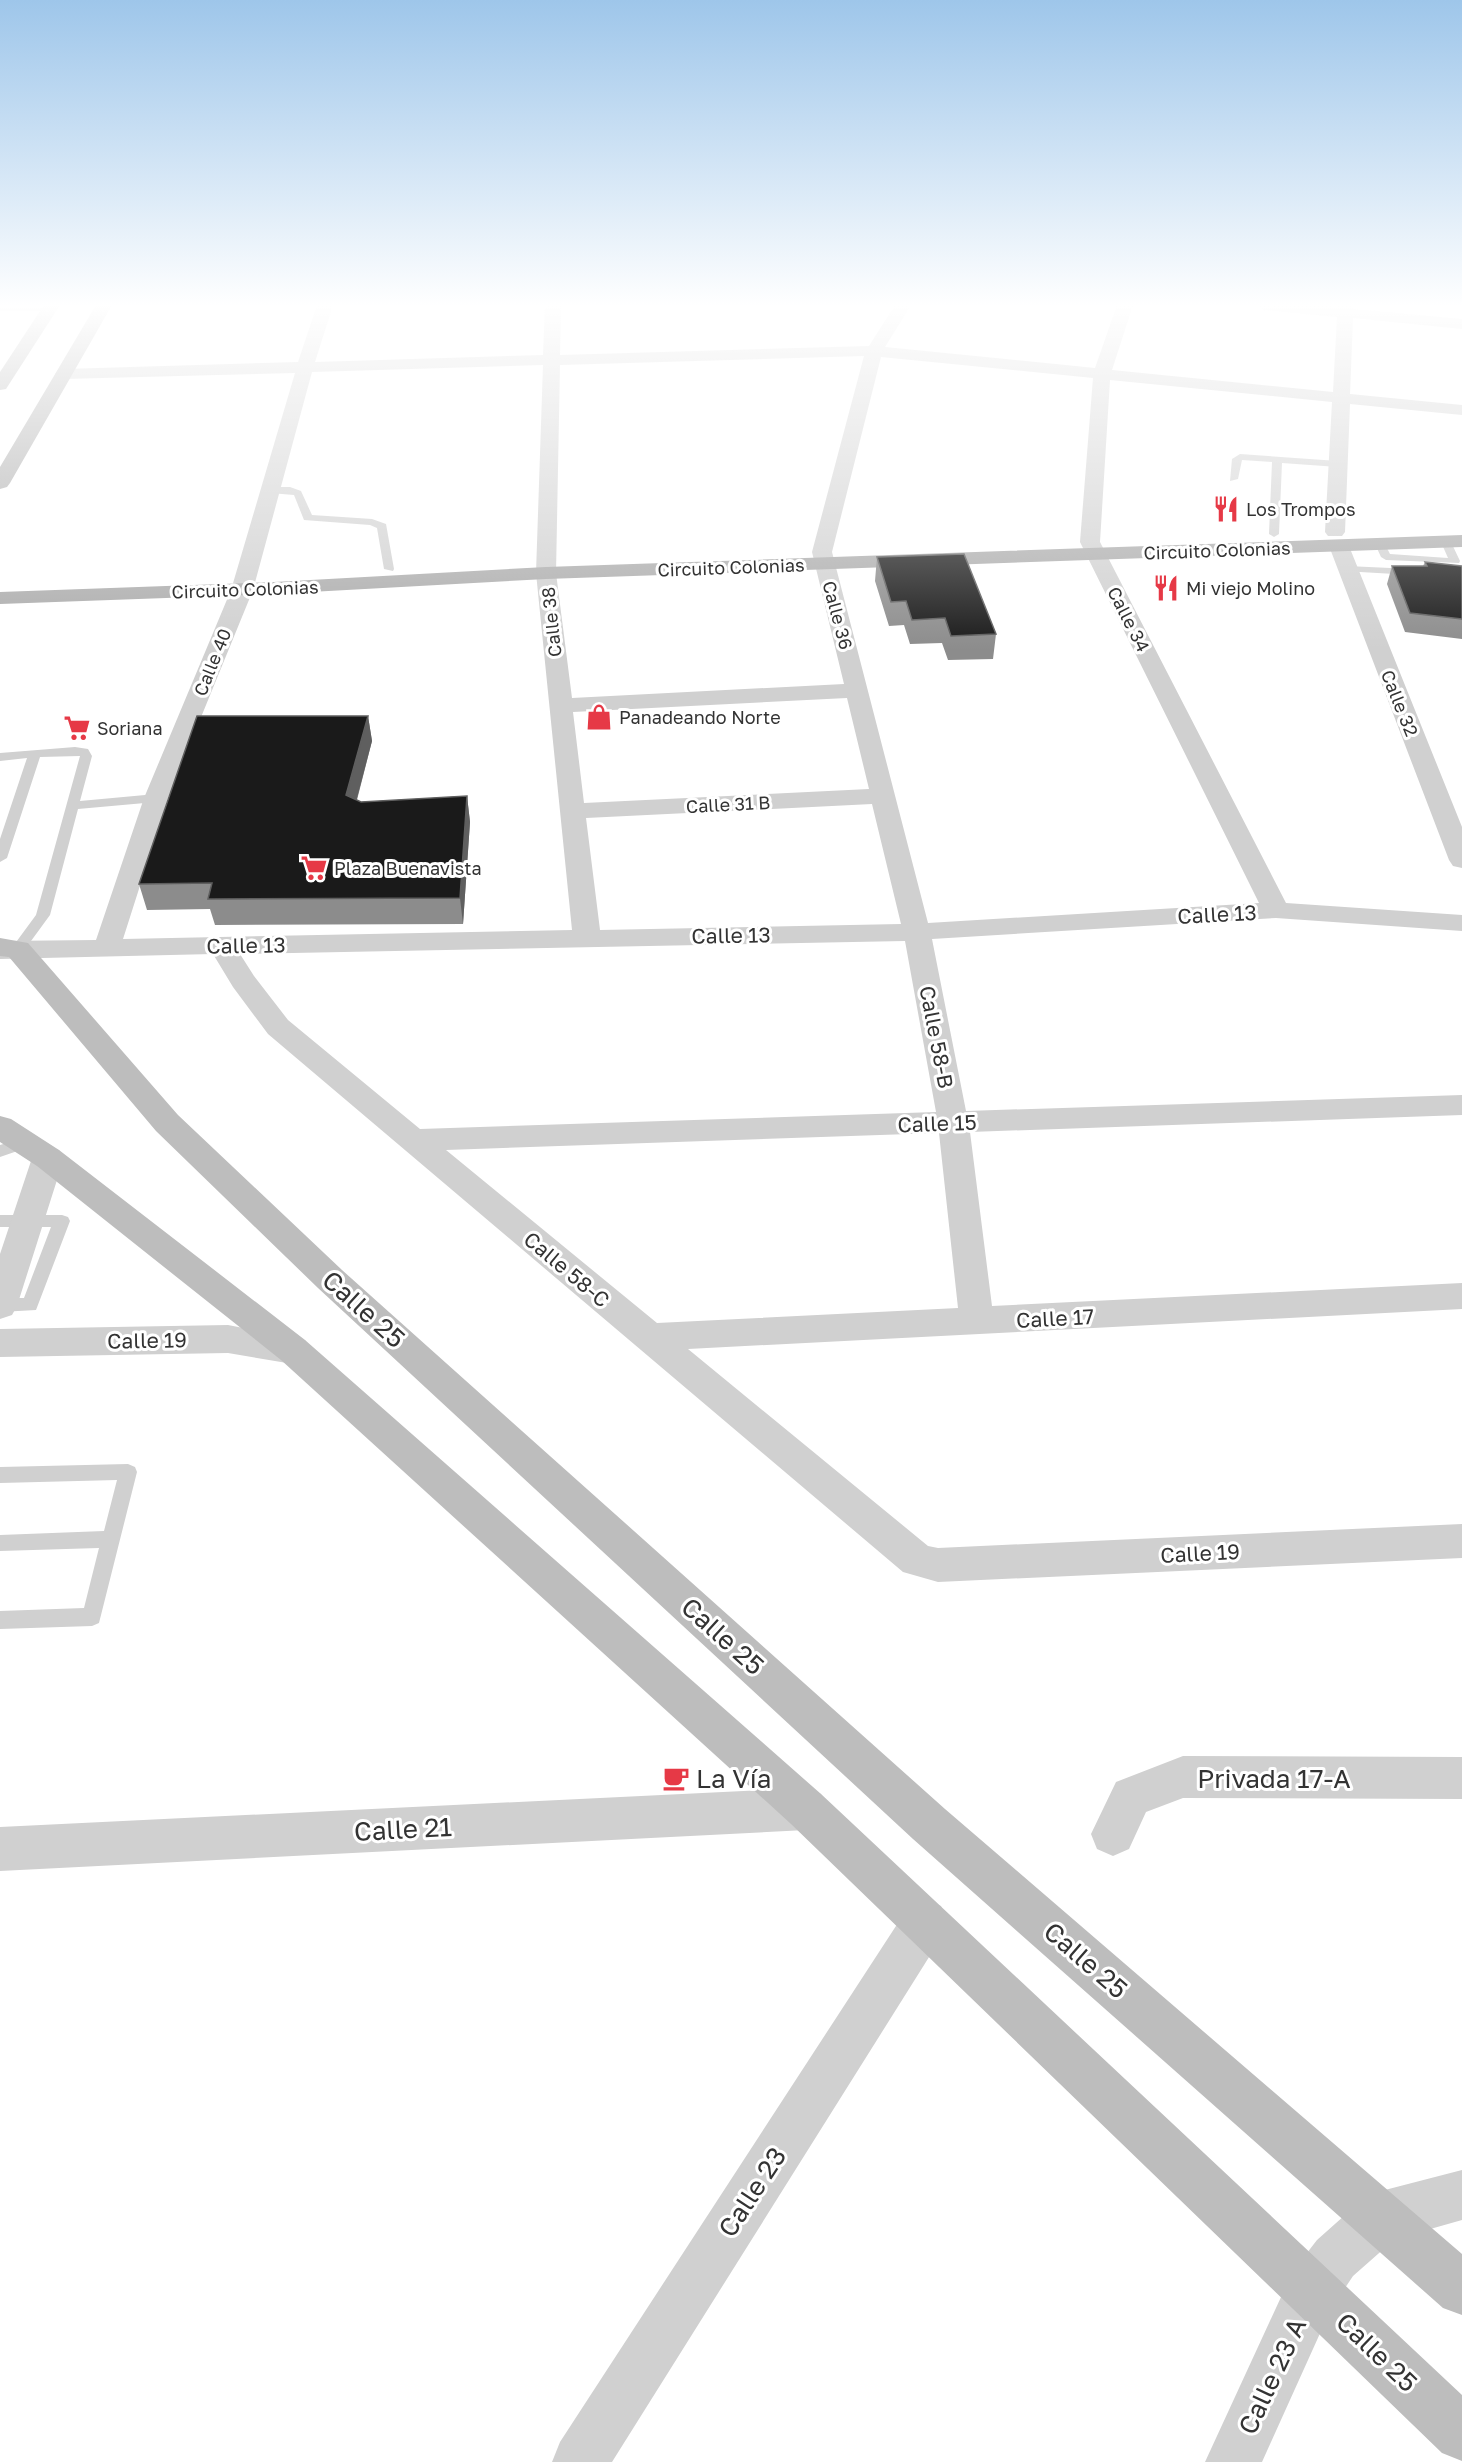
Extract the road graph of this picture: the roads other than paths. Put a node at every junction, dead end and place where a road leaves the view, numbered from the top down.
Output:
1 (37, 420) edge
2 (290, 420) edge
3 (549, 420) edge
4 (857, 420) edge
5 (1100, 420) edge
6 (1340, 420) edge
7 (1277, 460) junction
8 (1338, 465) junction
9 (1233, 479) dead end
10 (0, 483) edge
11 (270, 490) junction
12 (1462, 528) edge
13 (1274, 534) junction
14 (1337, 539) junction
15 (1454, 541) edge
16 (1093, 548) junction
17 (823, 558) junction
18 (546, 568) junction
19 (389, 569) junction
20 (1347, 569) junction
21 (1428, 573) edge
22 (244, 582) junction
23 (0, 583) edge
24 (0, 598) edge
25 (858, 690) junction
26 (561, 706) junction
27 (35, 754) junction
28 (0, 757) edge
29 (884, 796) junction
30 (156, 798) junction
31 (72, 806) junction
32 (573, 811) junction
33 (0, 858) edge
34 (1462, 860) edge
35 (1276, 910) junction
36 (1459, 929) edge
37 (917, 932) junction
38 (587, 938) junction
39 (221, 945) junction
40 (107, 946) junction
41 (6, 949) edge
42 (1462, 1105) edge
43 (952, 1122) junction
44 (412, 1140) junction
45 (18, 1145) edge
46 (14, 1221) edge
47 (1462, 1296) edge
48 (0, 1305) edge
49 (976, 1322) junction
50 (649, 1337) junction
51 (0, 1343) edge
52 (293, 1350) junction
53 (0, 1476) edge
54 (111, 1539) junction
55 (1462, 1541) edge
56 (0, 1543) edge
57 (938, 1565) joint
58 (0, 1620) edge
59 (1462, 1778) edge
60 (806, 1809) junction
61 (1113, 1834) dead end
62 (0, 1849) edge
63 (925, 1922) junction
64 (1462, 2195) edge
65 (1381, 2217) junction
66 (1462, 2289) edge
67 (1312, 2290) junction
68 (1462, 2433) edge
69 (580, 2462) edge
70 (1233, 2462) edge

1 - 10 main road
2 - 11 street, Calle 40
3 - 18 street, Calle 38
4 - 17 street, Calle 36
5 - 16 street
6 - 8 street, Calle 32
7 - 8 lane
7 - 9 lane
7 - 13 lane
8 - 14 street, Calle 32
11 - 19 lane
11 - 22 street, Calle 40
12 - 14 main road, Circuito Colonias
13 - 14 main road, Circuito Colonias
13 - 16 main road, Circuito Colonias
14 - 15 main road, Circuito Colonias
14 - 16 main road, Circuito Colonias
14 - 20 street, Calle 32
16 - 17 main road, Circuito Colonias
16 - 35 street, Calle 34
17 - 18 main road, Circuito Colonias
17 - 25 street, Calle 36
18 - 19 main road, Circuito Colonias
18 - 22 main road, Circuito Colonias
18 - 26 street, Calle 38
19 - 22 main road, Circuito Colonias
20 - 21 lane
20 - 34 street, Calle 32
22 - 23 main road, Circuito Colonias
22 - 24 main road, Circuito Colonias
22 - 30 street, Calle 40
25 - 26 street
25 - 29 street, Calle 36
26 - 32 street, Calle 38
27 - 28 lane
27 - 31 lane
27 - 33 lane
29 - 32 street, Calle 31 B
29 - 37 street, Calle 36
30 - 31 lane
30 - 40 street, Calle 40
31 - 41 lane
32 - 38 street, Calle 38
35 - 36 street, Calle 13
35 - 37 street, Calle 13
37 - 38 street, Calle 13
37 - 43 street, Calle 58-B
38 - 39 street, Calle 13
39 - 40 street, Calle 13
39 - 44 street, Calle 58-C
40 - 41 street, Calle 13
41 - 65 main road, Calle 25
42 - 43 street, Calle 15
43 - 44 street, Calle 15
43 - 49 street, Calle 58-B
44 - 50 street, Calle 58-C
45 - 46 street
45 - 52 main road, Calle 25
46 - 48 street
47 - 49 street, Calle 17
49 - 50 street, Calle 17
50 - 57 street, Calle 58-C
51 - 52 street, Calle 19
52 - 60 main road, Calle 25
53 - 54 lane
54 - 56 lane
54 - 58 lane
55 - 57 street, Calle 19
59 - 61 street, Privada 17-A
60 - 62 street, Calle 21
60 - 63 main road, Calle 25
63 - 67 main road, Calle 25
63 - 69 street, Calle 23
64 - 65 street
65 - 66 main road, Calle 25
65 - 67 street
67 - 68 main road, Calle 25
67 - 70 street, Calle 23 A

